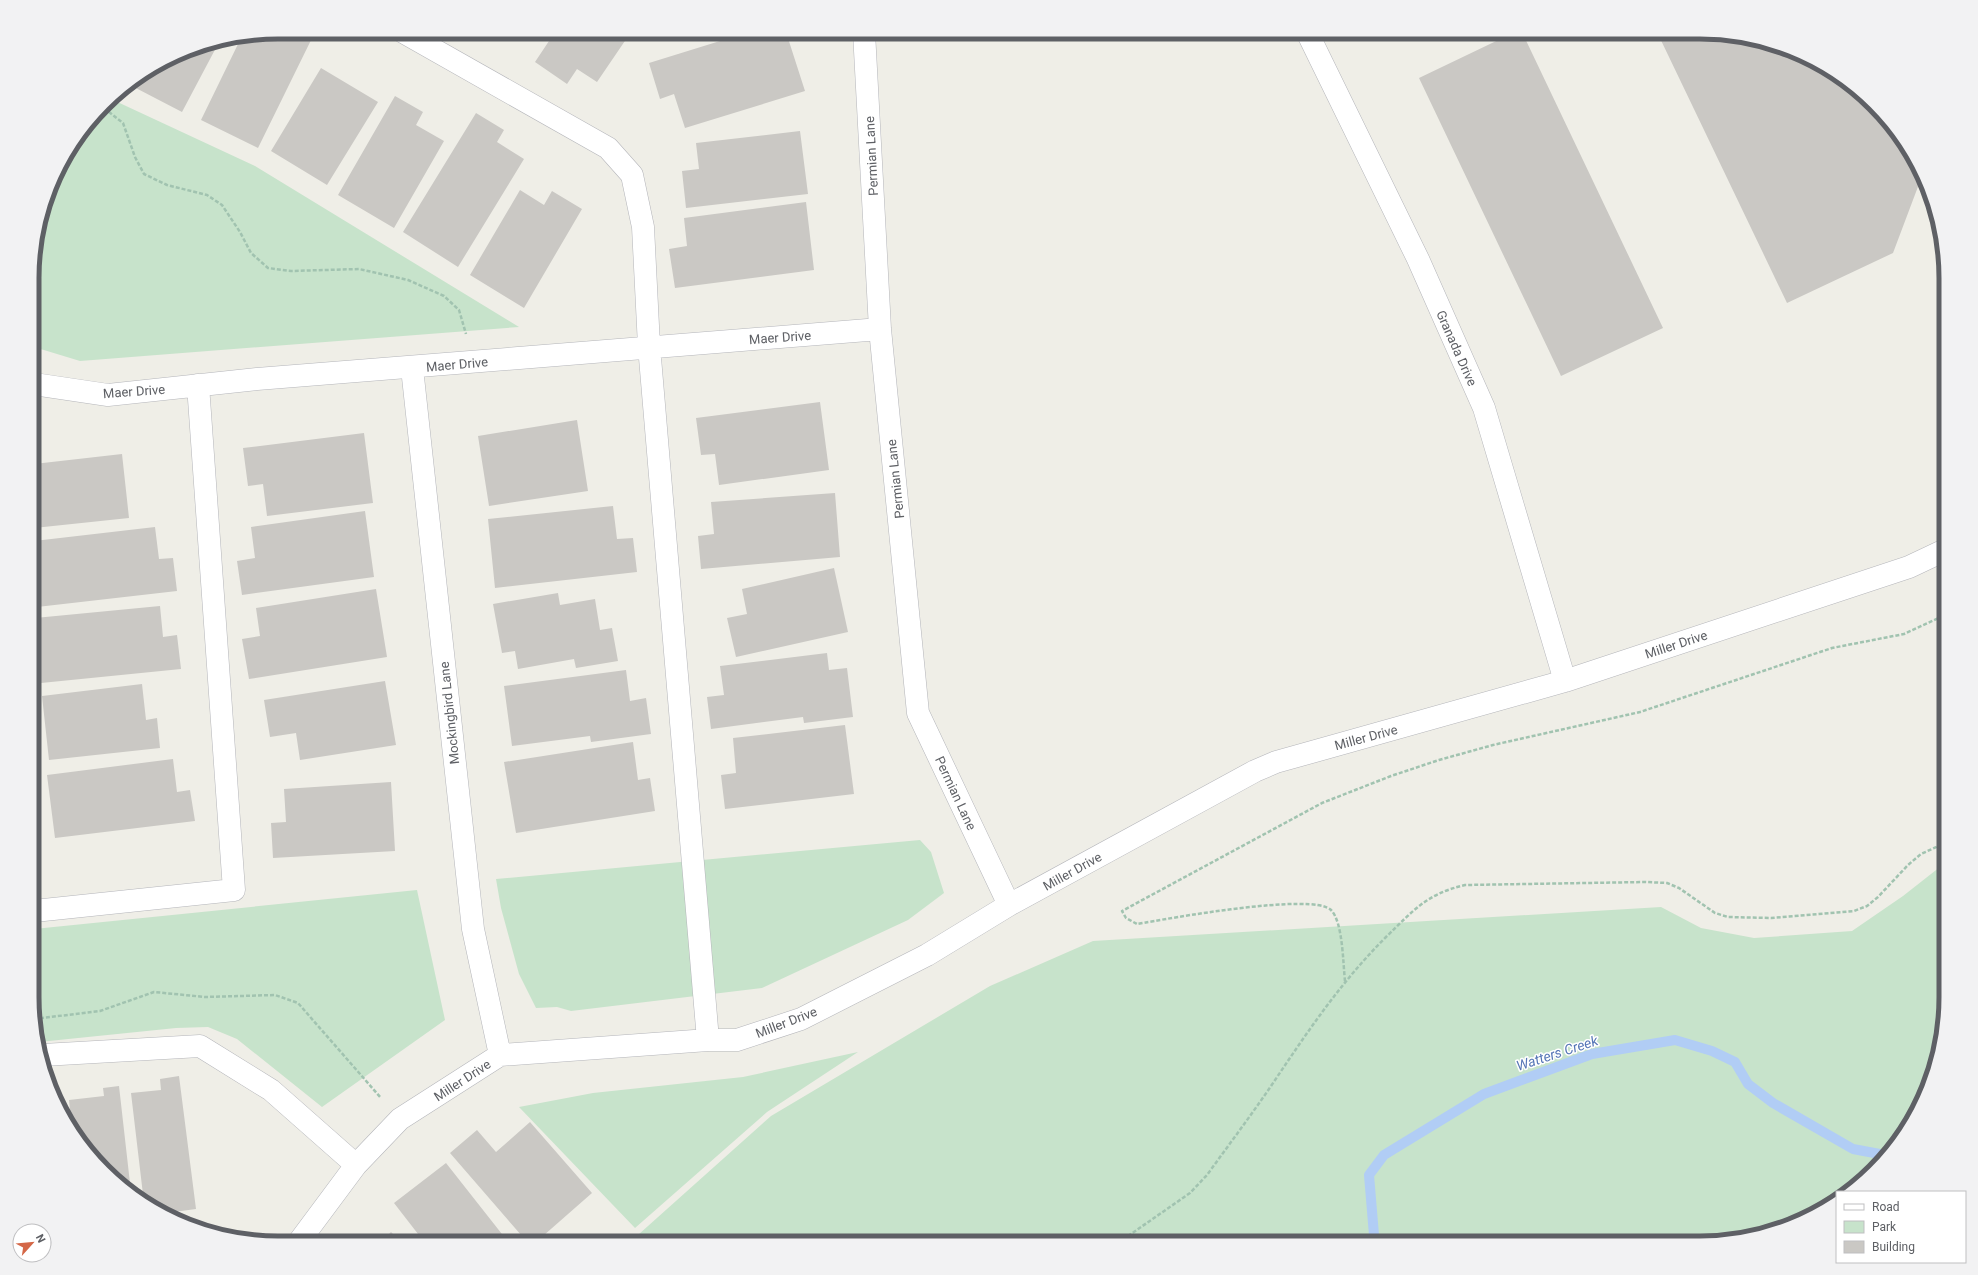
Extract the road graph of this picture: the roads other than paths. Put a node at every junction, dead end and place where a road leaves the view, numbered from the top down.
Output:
1 (415, 39) edge
2 (864, 39) edge
3 (1310, 39) edge
4 (880, 329) junction
5 (649, 346) junction
6 (412, 368) junction
7 (39, 385) edge
8 (198, 385) junction
9 (1939, 543) edge
10 (1939, 553) edge
11 (1939, 561) edge
12 (1909, 567) junction
13 (1565, 681) junction
14 (1009, 906) junction
15 (39, 910) edge
16 (708, 1040) junction
17 (46, 1055) edge
18 (500, 1055) junction
19 (356, 1165) junction
20 (303, 1236) edge

1 - 5 street
2 - 4 street, Permian Lane
3 - 13 street, Granada Drive
4 - 5 street, Maer Drive
4 - 14 street, Permian Lane
5 - 6 street, Maer Drive
5 - 16 street
6 - 8 street, Maer Drive
6 - 18 street, Mockingbird Lane
7 - 8 street, Maer Drive
8 - 15 street
9 - 12 street
10 - 12 street, Miller Drive
11 - 12 street, Miller Drive
12 - 13 street, Miller Drive
13 - 14 street, Miller Drive
14 - 16 street, Miller Drive
16 - 18 street, Miller Drive
17 - 19 street
18 - 19 street, Miller Drive
19 - 20 street, Miller Drive

